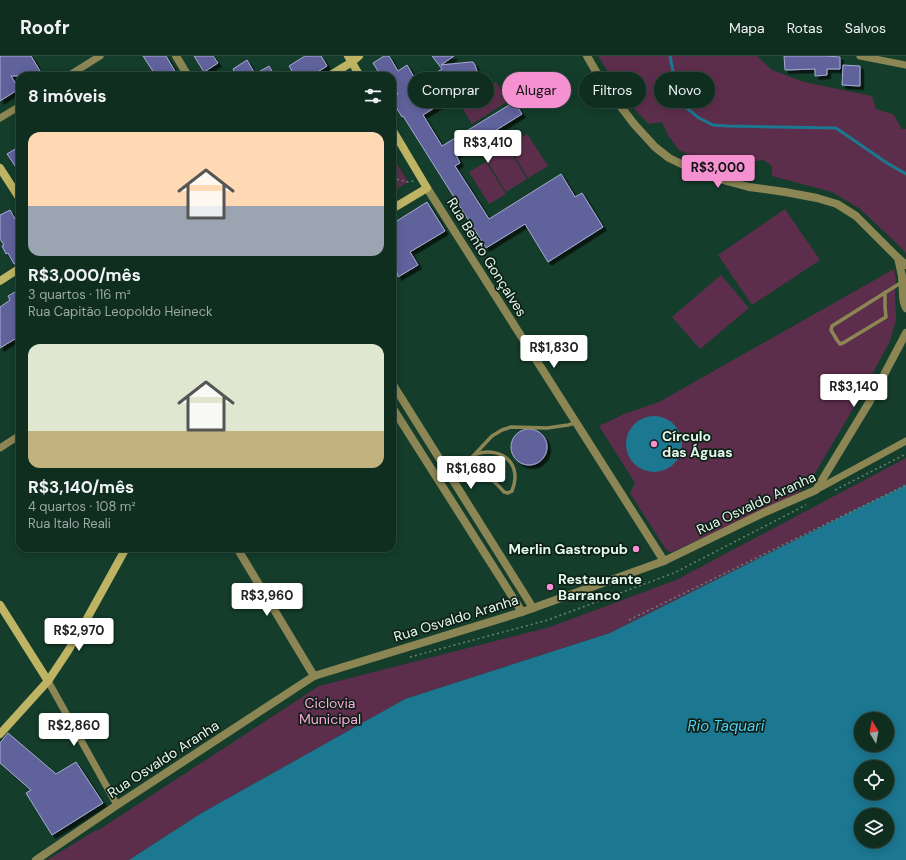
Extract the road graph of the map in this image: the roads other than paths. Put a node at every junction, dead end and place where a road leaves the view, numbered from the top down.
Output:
1 (100, 56) edge
2 (176, 56) edge
3 (359, 56) edge
4 (587, 56) edge
5 (860, 56) edge
6 (350, 59) edge
7 (906, 65) edge
8 (74, 72) edge
9 (186, 72) edge
10 (334, 72) edge
11 (358, 72) edge
12 (16, 108) edge
13 (0, 118) edge
14 (396, 136) edge
15 (0, 168) edge
16 (425, 184) junction
17 (16, 193) edge
18 (396, 206) edge
19 (898, 258) junction
20 (906, 264) edge
21 (16, 271) edge
22 (0, 281) edge
23 (904, 283) edge
24 (886, 292) junction
25 (905, 306) edge
26 (906, 314) edge
27 (906, 333) edge
28 (396, 389) edge
29 (404, 401) junction
30 (396, 405) edge
31 (396, 413) edge
32 (576, 423) junction
33 (16, 438) edge
34 (906, 441) edge
35 (0, 448) edge
36 (475, 454) junction
37 (464, 468) junction
38 (450, 475) junction
39 (439, 481) junction
40 (816, 490) junction
41 (496, 549) junction
42 (124, 552) edge
43 (239, 552) edge
44 (486, 554) junction
45 (664, 561) junction
46 (0, 606) edge
47 (533, 608) junction
48 (522, 612) junction
49 (314, 676) junction
50 (48, 681) junction
51 (0, 734) edge
52 (117, 805) junction
53 (36, 860) edge

1 - 8 street
2 - 9 street
3 - 6 main road
4 - 19 street
5 - 7 street
6 - 10 main road
6 - 11 main road
12 - 13 street
14 - 16 main road, Rua Bento Gonçalves
15 - 17 main road
16 - 18 main road
16 - 32 street, Rua Bento Gonçalves
19 - 20 street
19 - 23 street
21 - 22 main road
23 - 24 lane
23 - 25 street
24 - 24 lane
25 - 26 street
27 - 40 street
28 - 29 street
29 - 30 street
29 - 38 street
31 - 39 street
32 - 36 lane
32 - 45 street, Rua Bento Gonçalves
33 - 35 street
34 - 40 street, Rua Osvaldo Aranha
36 - 37 lane
36 - 37 lane
37 - 38 lane
38 - 39 lane
38 - 41 street
39 - 44 street
40 - 45 street, Rua Osvaldo Aranha
41 - 44 street
41 - 47 street
42 - 50 main road
43 - 49 street
44 - 48 street
45 - 47 street, Rua Osvaldo Aranha
46 - 50 main road
47 - 48 street, Rua Osvaldo Aranha
48 - 49 street, Rua Osvaldo Aranha
49 - 52 street, Rua Osvaldo Aranha
50 - 51 main road
50 - 52 street
52 - 53 street, Rua Osvaldo Aranha

